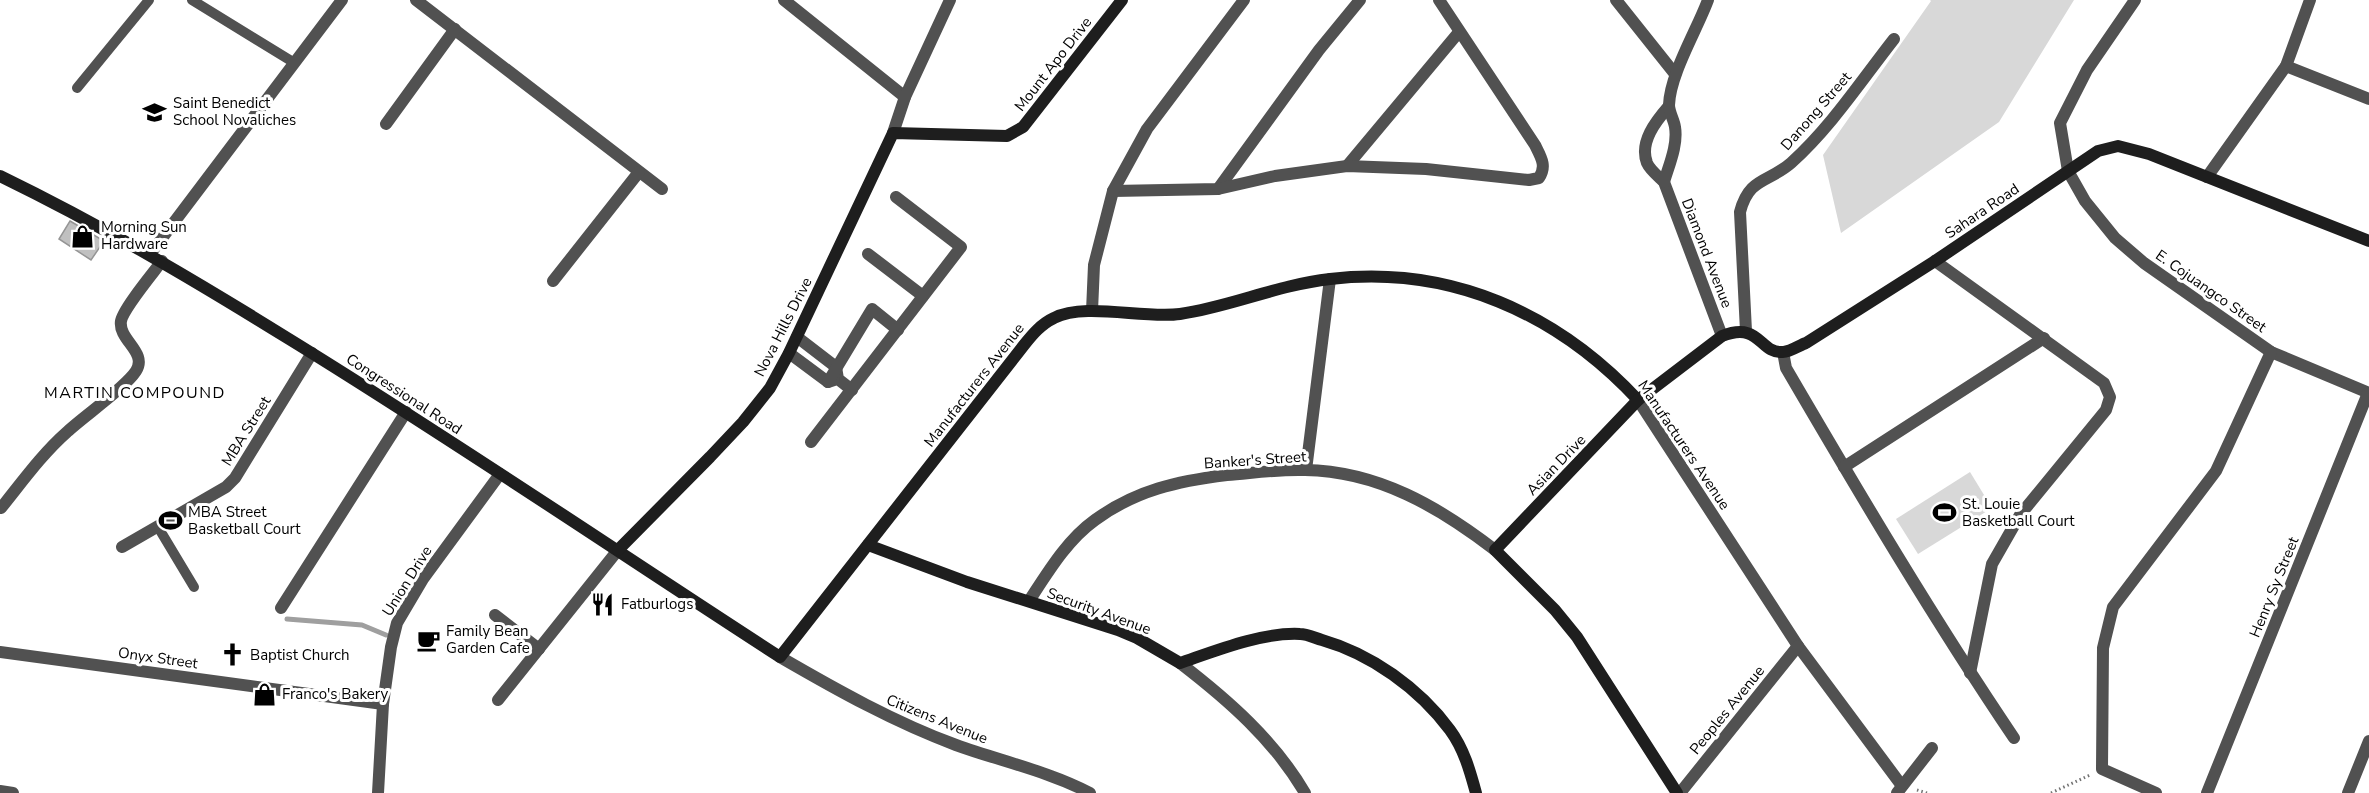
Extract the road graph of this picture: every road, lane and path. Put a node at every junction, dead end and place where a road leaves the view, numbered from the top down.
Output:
1 (149, 0) edge
2 (192, 0) edge
3 (342, 0) edge
4 (416, 0) edge
5 (783, 0) edge
6 (950, 0) edge
7 (1122, 0) edge
8 (1244, 0) edge
9 (1360, 0) edge
10 (1439, 0) edge
11 (1616, 0) edge
12 (1708, 0) edge
13 (2135, 0) edge
14 (2310, 0) edge
15 (455, 29) junction
16 (1459, 32) junction
17 (1894, 39) dead end
18 (293, 62) junction
19 (2286, 66) junction
20 (1676, 74) junction
21 (77, 88) dead end
22 (905, 97) junction
23 (2369, 99) edge
24 (1669, 106) junction
25 (386, 124) dead end
26 (893, 133) junction
27 (1347, 166) junction
28 (2068, 171) junction
29 (639, 172) junction
30 (0, 176) edge
31 (2207, 177) junction
32 (1664, 182) junction
33 (662, 189) dead end
34 (1218, 189) junction
35 (1113, 191) junction
36 (896, 196) dead end
37 (2369, 241) edge
38 (150, 254) junction
39 (868, 254) dead end
40 (162, 261) junction
41 (1935, 261) junction
42 (1330, 279) junction
43 (553, 281) dead end
44 (923, 296) junction
45 (1092, 311) junction
46 (898, 330) junction
47 (1746, 331) junction
48 (1722, 336) junction
49 (797, 337) junction
50 (2044, 338) junction
51 (1783, 352) junction
52 (2271, 352) junction
53 (312, 353) junction
54 (789, 353) junction
55 (834, 376) junction
56 (852, 390) junction
57 (2369, 393) edge
58 (1638, 400) junction
59 (406, 412) junction
60 (811, 442) dead end
61 (1844, 467) junction
62 (1306, 470) junction
63 (500, 474) junction
64 (1, 508) edge
65 (158, 527) junction
66 (868, 545) junction
67 (122, 547) dead end
68 (618, 550) junction
69 (1495, 550) junction
70 (194, 587) dead end
71 (1029, 601) junction
72 (281, 608) dead end
73 (495, 615) dead end
74 (1798, 646) junction
75 (539, 649) junction
76 (0, 652) edge
77 (780, 657) junction
78 (1180, 663) junction
79 (1970, 673) junction
80 (498, 700) dead end
81 (383, 704) junction
82 (2014, 738) dead end
83 (2369, 743) edge
84 (1932, 748) dead end
85 (2102, 769) junction
86 (1900, 789) edge
87 (0, 791) edge
88 (13, 793) edge
89 (378, 793) edge
90 (1090, 793) edge
91 (1305, 793) edge
92 (1476, 793) edge
93 (1678, 793) edge
94 (2051, 793) edge
95 (2156, 793) edge
96 (2207, 793) edge
97 (2348, 793) edge

1 - 21 lane
2 - 18 lane
3 - 18 street
4 - 15 street
5 - 22 street
6 - 22 street, Nova Hills Drive
7 - 26 main road, Mount Apo Drive
8 - 35 street
9 - 34 street
10 - 16 street
11 - 20 street
12 - 20 street, Diamond Avenue
13 - 28 street
14 - 19 street
15 - 25 street
15 - 29 street
16 - 27 street
16 - 27 street
17 - 47 street, Danong Street
18 - 38 street
19 - 23 street
19 - 31 street
20 - 24 street, Diamond Avenue
22 - 26 street, Nova Hills Drive
24 - 32 street, Diamond Avenue
24 - 32 street, Diamond Avenue
26 - 49 main road, Nova Hills Drive
27 - 34 street
28 - 31 main road, Sahara Road
28 - 41 main road, Sahara Road
28 - 52 street, E. Cojuangco Street
29 - 33 street
29 - 43 street
30 - 38 main road, Congressional Road
31 - 37 main road, Sahara Road
32 - 48 street, Diamond Avenue
34 - 35 street
35 - 45 street
36 - 44 street
38 - 40 main road, Congressional Road
39 - 44 street
40 - 53 main road, Congressional Road
40 - 64 street
41 - 50 street
41 - 51 main road, Sahara Road
42 - 45 main road, Manufacturers Avenue
42 - 58 main road, Manufacturers Avenue
42 - 62 street
44 - 46 street
45 - 66 main road, Manufacturers Avenue
46 - 55 street
46 - 56 street
47 - 48 main road
47 - 51 main road
48 - 58 main road
49 - 54 main road, Nova Hills Drive
49 - 55 street
50 - 61 street
50 - 79 street
51 - 61 street
52 - 57 street, E. Cojuangco Street
52 - 85 street
53 - 59 main road, Congressional Road
53 - 65 street, MBA Street
54 - 55 street
54 - 68 main road, Nova Hills Drive
55 - 56 street
56 - 60 street
57 - 96 street, Henry Sy Street
58 - 69 main road, Asian Drive
58 - 74 street, Manufacturers Avenue
59 - 63 main road, Congressional Road
59 - 72 street
61 - 79 street
62 - 69 street, Banker's Street
62 - 71 street, Banker's Street
63 - 68 main road, Congressional Road
63 - 81 street, Union Drive
65 - 67 street, MBA Street
65 - 70 lane
66 - 71 main road, Security Avenue
66 - 77 main road, Manufacturers Avenue
68 - 75 street, Nova Hills Drive
68 - 77 main road, Congressional Road
69 - 93 main road, Banker's Street
71 - 78 main road, Security Avenue
73 - 75 street
74 - 86 street, Manufacturers Avenue
74 - 93 street, Peoples Avenue
75 - 80 street, Nova Hills Drive
76 - 81 street, Onyx Street
77 - 90 street, Citizens Avenue
78 - 91 street, Security Avenue
78 - 92 main road
79 - 82 street
81 - 89 street, Union Drive
83 - 97 street
84 - 86 street
85 - 94 path
85 - 95 street
87 - 88 street

